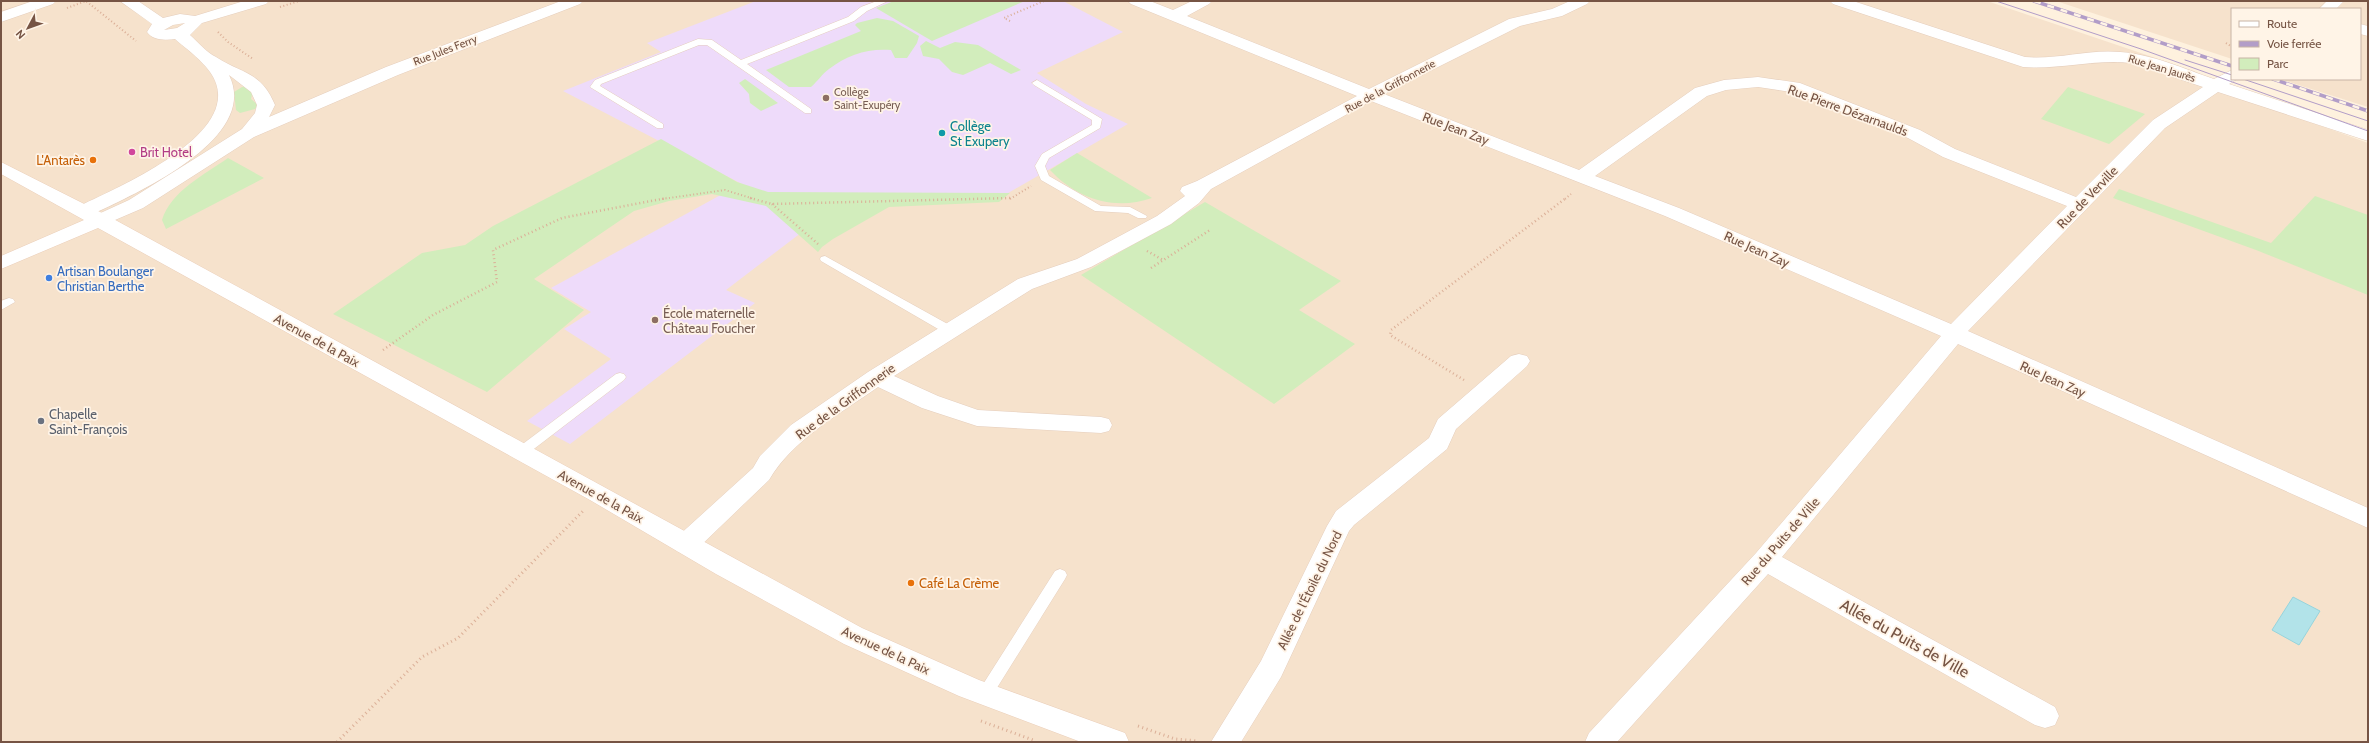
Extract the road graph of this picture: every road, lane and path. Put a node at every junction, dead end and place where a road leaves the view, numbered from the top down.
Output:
1 (48, 1) edge
2 (86, 1) edge
3 (128, 1) edge
4 (261, 1) edge
5 (575, 1) edge
6 (884, 1) edge
7 (1044, 1) edge
8 (1136, 1) edge
9 (1204, 1) edge
10 (1582, 1) edge
11 (1838, 1) edge
12 (2336, 1) edge
13 (2328, 8) edge
14 (1174, 16) junction
15 (1, 17) edge
16 (193, 20) junction
17 (1010, 21) dead end
18 (162, 24) junction
19 (178, 33) junction
20 (142, 41) dead end
21 (2226, 44) dead end
22 (2231, 46) edge
23 (210, 61) junction
24 (740, 64) junction
25 (2231, 76) edge
26 (1037, 83) dead end
27 (2216, 85) junction
28 (1372, 95) junction
29 (317, 104) junction
30 (808, 111) dead end
31 (263, 114) junction
32 (217, 124) junction
33 (660, 126) dead end
34 (248, 133) junction
35 (2368, 136) edge
36 (1, 167) edge
37 (1045, 178) junction
38 (1577, 184) junction
39 (1204, 186) junction
40 (772, 204) junction
41 (2080, 205) junction
42 (92, 216) junction
43 (1142, 216) junction
44 (1210, 230) dead end
45 (1142, 248) dead end
46 (1, 252) edge
47 (825, 259) joint
48 (1163, 260) junction
49 (1, 263) edge
50 (1151, 268) dead end
51 (1025, 284) junction
52 (949, 330) junction
53 (1953, 333) junction
54 (379, 352) dead end
55 (1519, 360) dead end
56 (620, 377) dead end
57 (876, 377) junction
58 (1483, 392) junction
59 (1101, 426) dead end
60 (521, 452) junction
61 (587, 506) dead end
62 (2368, 519) edge
63 (686, 544) junction
64 (1765, 560) junction
65 (1060, 575) dead end
66 (985, 694) junction
67 (2045, 716) dead end
68 (1130, 723) dead end
69 (337, 742) edge
70 (1115, 742) edge
71 (1205, 742) edge
72 (1225, 742) edge
73 (1599, 742) edge

1 - 15 street
2 - 20 path
3 - 18 street
4 - 16 street
5 - 29 street, Rue Jules Ferry
6 - 24 lane
7 - 17 path
8 - 14 street, Rue Jean Zay
9 - 14 street
10 - 28 street, Rue de la Griffonnerie
11 - 27 street, Rue Jean Jaurès
12 - 13 street
14 - 28 street, Rue Jean Zay
16 - 18 street
16 - 19 street
18 - 19 street
19 - 23 street
21 - 22 path
23 - 31 street
23 - 32 street
24 - 30 lane
24 - 33 lane
25 - 27 street, Rue de Verville
26 - 37 lane
27 - 35 street, Rue Jean Jaurès
27 - 41 street, Rue de Verville
28 - 38 street, Rue Jean Zay
28 - 39 street, Rue de la Griffonnerie
29 - 31 street, Rue Jules Ferry
29 - 34 street, Rue Jules Ferry
31 - 32 street, Rue Jules Ferry
31 - 34 street
32 - 42 street
34 - 42 street
36 - 42 street, Avenue de la Paix
37 - 40 path
37 - 43 lane
38 - 41 street, Rue Pierre Dézarnaulds
38 - 53 street, Rue Jean Zay
38 - 58 path
39 - 43 street, Rue de la Griffonnerie
39 - 51 street, Rue de la Griffonnerie
40 - 47 path
40 - 54 path
41 - 53 street, Rue de Verville
42 - 46 street
42 - 49 street
42 - 60 street, Avenue de la Paix
43 - 51 street, Rue de la Griffonnerie
44 - 48 path
45 - 48 path
47 - 52 lane
48 - 50 path
51 - 52 street, Rue de la Griffonnerie
52 - 57 street, Rue de la Griffonnerie
53 - 62 street, Rue Jean Zay
53 - 64 street, Rue du Puits de Ville
55 - 58 street, Allée de l'Étoile du Nord
56 - 60 lane
57 - 59 street
57 - 63 street, Rue de la Griffonnerie
58 - 72 street, Allée de l'Étoile du Nord
60 - 63 street, Avenue de la Paix
61 - 69 path
63 - 66 street, Avenue de la Paix
64 - 67 street, Allée du Puits de Ville
64 - 73 street, Rue du Puits de Ville
65 - 66 lane
66 - 70 street, Avenue de la Paix
68 - 71 path

